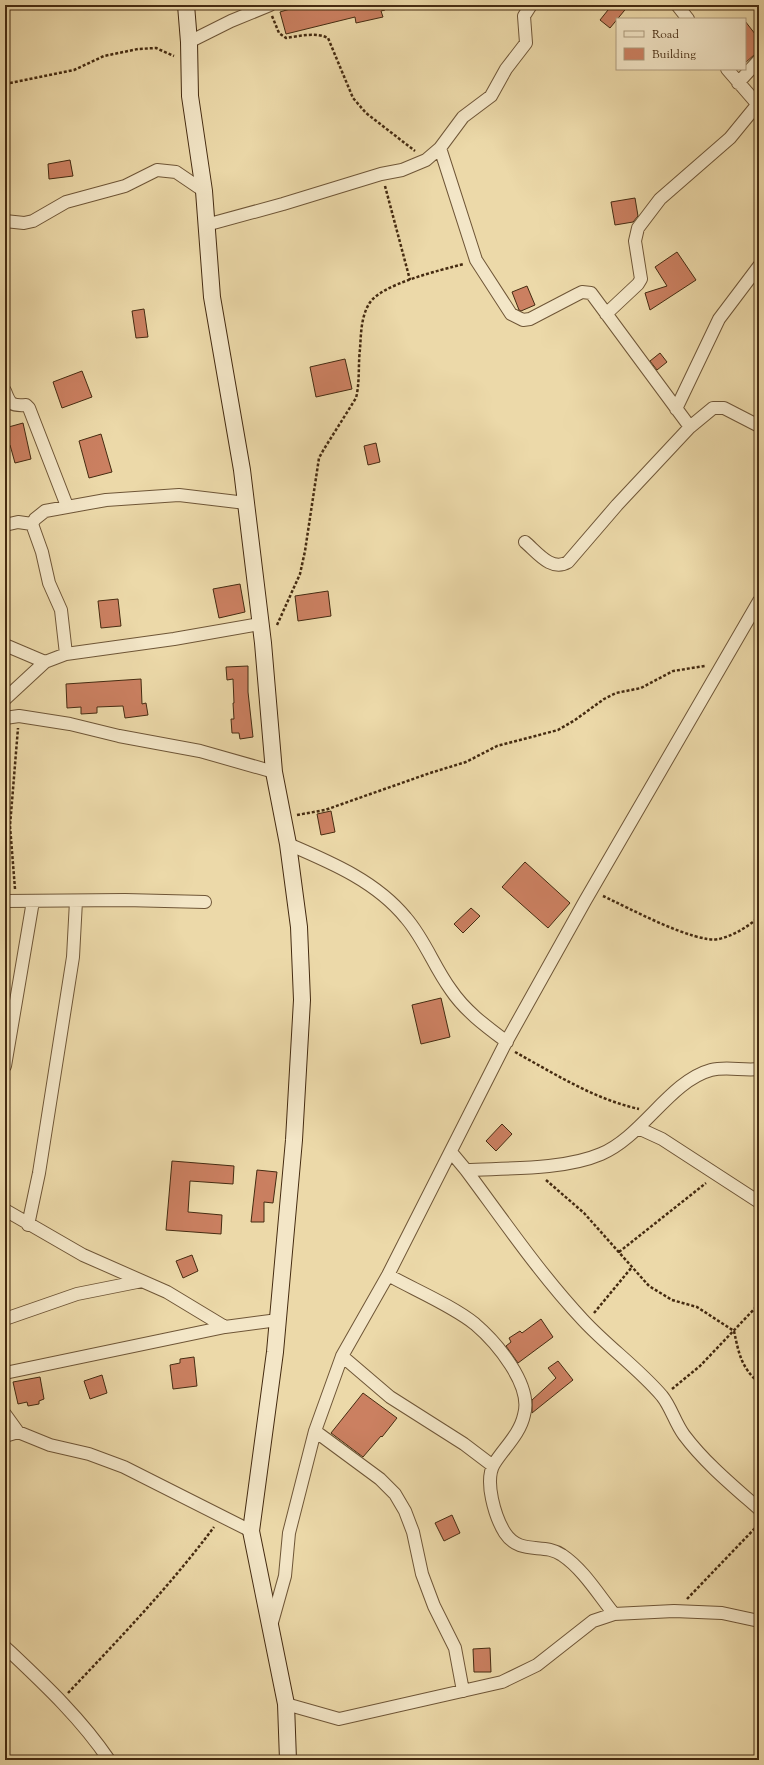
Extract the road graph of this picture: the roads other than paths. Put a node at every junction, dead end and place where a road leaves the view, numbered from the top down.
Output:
1 (186, 5) edge
2 (269, 5) edge
3 (531, 5) edge
4 (677, 5) edge
5 (687, 18) edge
6 (189, 42) junction
7 (759, 60) edge
8 (728, 70) edge
9 (738, 83) junction
10 (758, 106) edge
11 (440, 148) junction
12 (204, 191) junction
13 (5, 221) edge
14 (206, 225) junction
15 (759, 266) edge
16 (606, 314) junction
17 (5, 391) edge
18 (676, 409) junction
19 (759, 426) edge
20 (690, 427) junction
21 (246, 503) junction
22 (67, 506) junction
23 (32, 524) junction
24 (5, 525) edge
25 (526, 542) dead end
26 (757, 609) edge
27 (260, 624) junction
28 (5, 645) edge
29 (66, 654) junction
30 (45, 662) junction
31 (5, 699) edge
32 (5, 718) edge
33 (274, 772) junction
34 (288, 844) junction
35 (11, 901) edge
36 (33, 901) junction
37 (76, 901) junction
38 (205, 902) dead end
39 (506, 1044) junction
40 (5, 1066) edge
41 (759, 1069) edge
42 (638, 1128) junction
43 (451, 1152) junction
44 (466, 1170) junction
45 (759, 1202) edge
46 (5, 1210) edge
47 (28, 1225) junction
48 (388, 1275) junction
49 (143, 1281) junction
50 (5, 1319) edge
51 (278, 1320) junction
52 (225, 1328) junction
53 (342, 1356) junction
54 (5, 1374) edge
55 (5, 1414) edge
56 (315, 1431) junction
57 (18, 1432) junction
58 (5, 1436) edge
59 (493, 1466) junction
60 (759, 1509) edge
61 (251, 1531) junction
62 (614, 1614) junction
63 (759, 1620) edge
64 (271, 1627) junction
65 (5, 1647) edge
66 (463, 1691) junction
67 (286, 1704) junction
68 (109, 1760) edge
69 (288, 1760) edge

1 - 6 street
2 - 6 street
3 - 11 street
4 - 5 street
6 - 12 street
7 - 9 street
8 - 9 street
9 - 10 street
10 - 16 street
11 - 14 street
11 - 16 street
12 - 13 street
12 - 14 street
14 - 21 street
15 - 18 street
16 - 18 street
17 - 22 street
18 - 20 street
19 - 20 street
20 - 25 street
21 - 22 street
21 - 27 street
22 - 23 street
23 - 24 street
23 - 29 street
26 - 39 street
27 - 29 street
27 - 33 street
28 - 30 street
29 - 30 street
30 - 31 street
32 - 33 street
33 - 34 street
34 - 39 street
34 - 51 street
35 - 36 street
36 - 37 street
36 - 40 street
37 - 38 street
37 - 47 street
39 - 43 street
41 - 42 street
42 - 44 street
42 - 45 street
43 - 44 street
43 - 48 street
44 - 60 street
46 - 47 street
47 - 49 street
48 - 53 street
48 - 59 street
49 - 50 street
49 - 52 street
51 - 52 street
51 - 61 street
52 - 54 street
53 - 56 street
53 - 59 street
55 - 57 street
56 - 64 street
56 - 66 street
57 - 58 street
57 - 61 street
59 - 62 street
61 - 64 street
62 - 63 street
62 - 66 street
64 - 67 street
65 - 68 street
66 - 67 street
67 - 69 street

